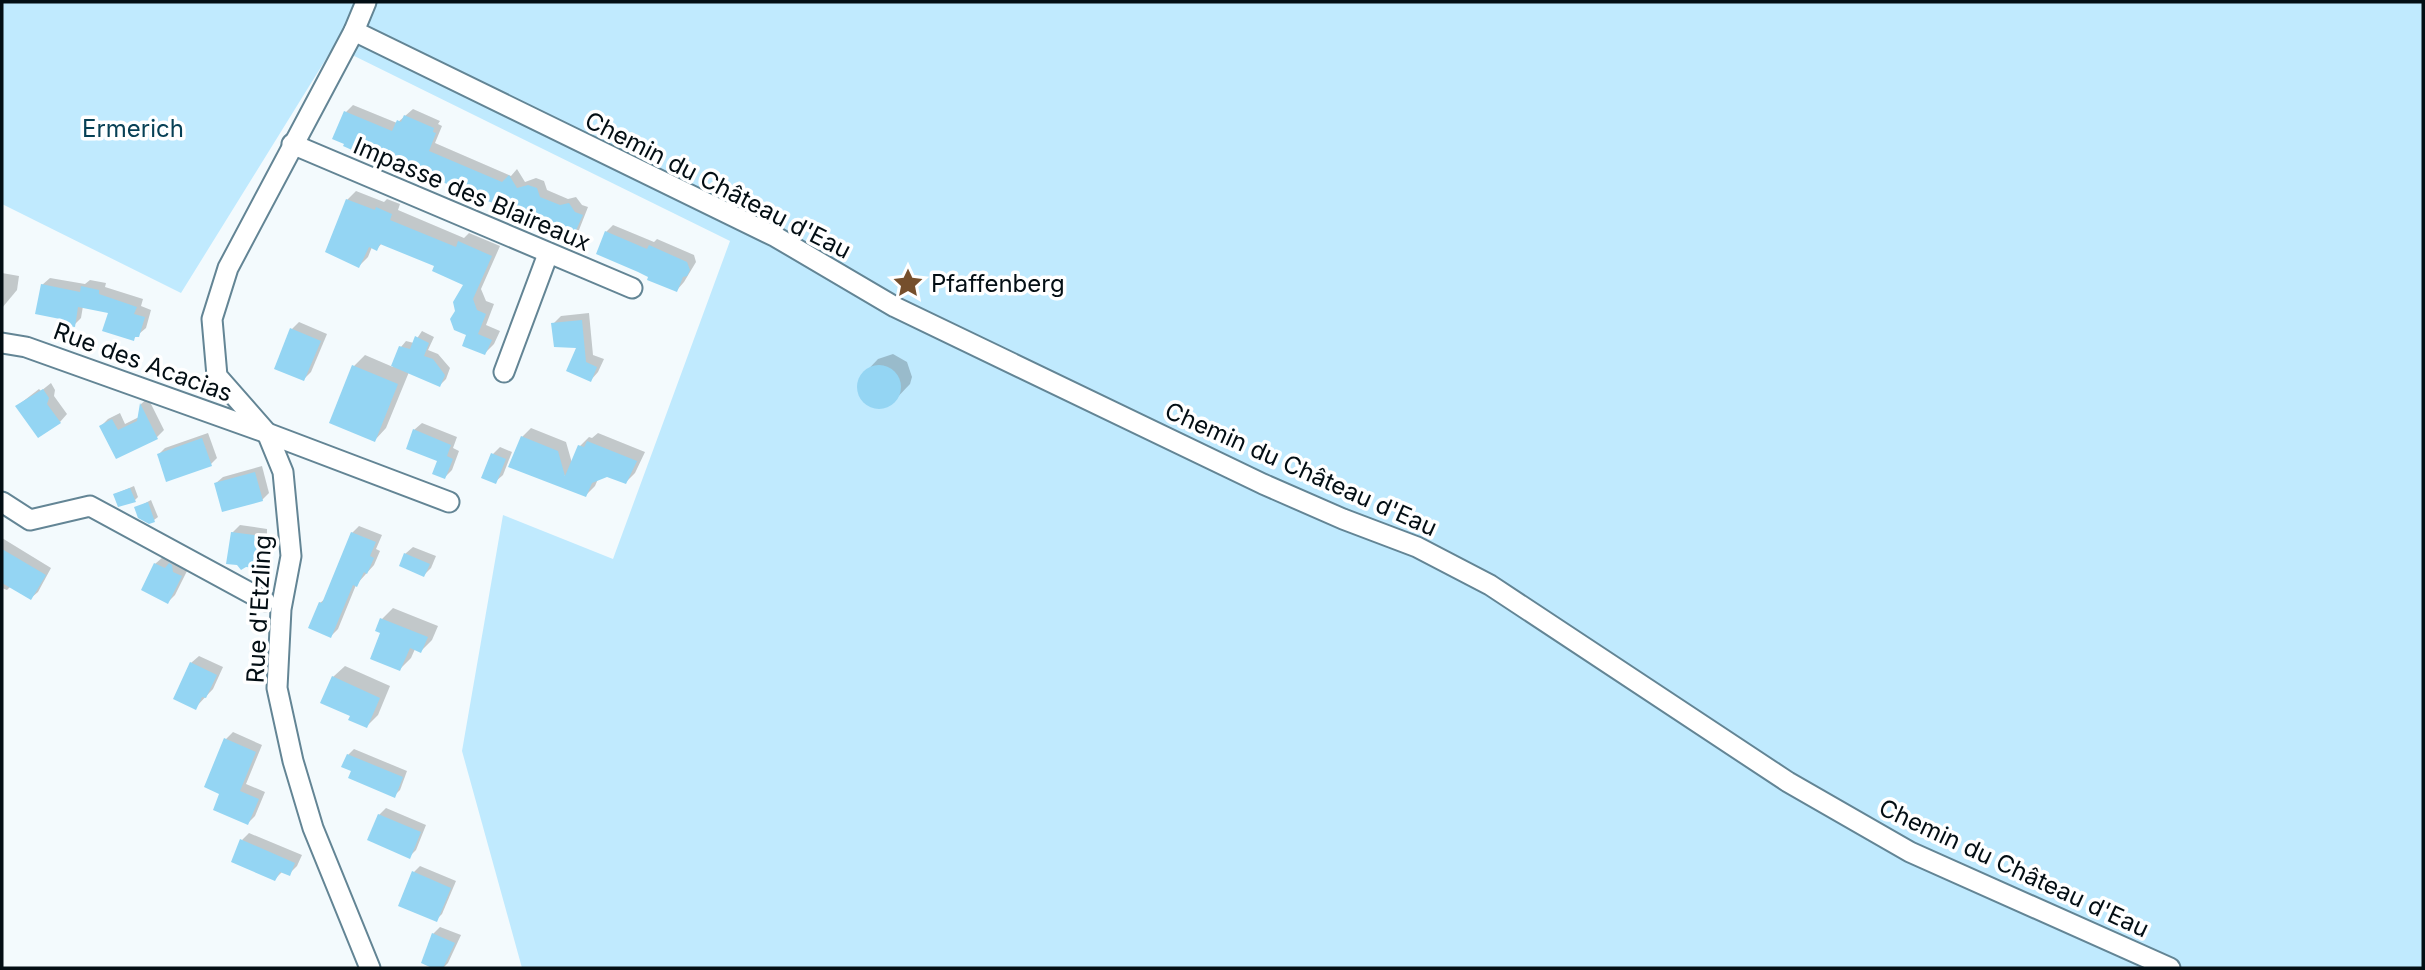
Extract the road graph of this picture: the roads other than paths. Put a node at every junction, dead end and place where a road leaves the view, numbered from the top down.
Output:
1 (366, 2) edge
2 (354, 31) junction
3 (292, 144) junction
4 (548, 254) junction
5 (632, 288) dead end
6 (2, 343) edge
7 (504, 372) dead end
8 (267, 433) junction
9 (2, 502) edge
10 (449, 502) dead end
11 (265, 601) dead end
12 (370, 968) edge
13 (2170, 968) edge

1 - 2 street, Rue d'Etzling
2 - 3 street, Rue d'Etzling
2 - 13 street, Chemin du Château d'Eau
3 - 4 street, Impasse des Blaireaux
3 - 8 street, Rue d'Etzling
4 - 5 street, Impasse des Blaireaux
4 - 7 street
6 - 8 street, Rue des Acacias
8 - 10 street, Rue des Acacias
8 - 12 street, Rue d'Etzling
9 - 11 street

